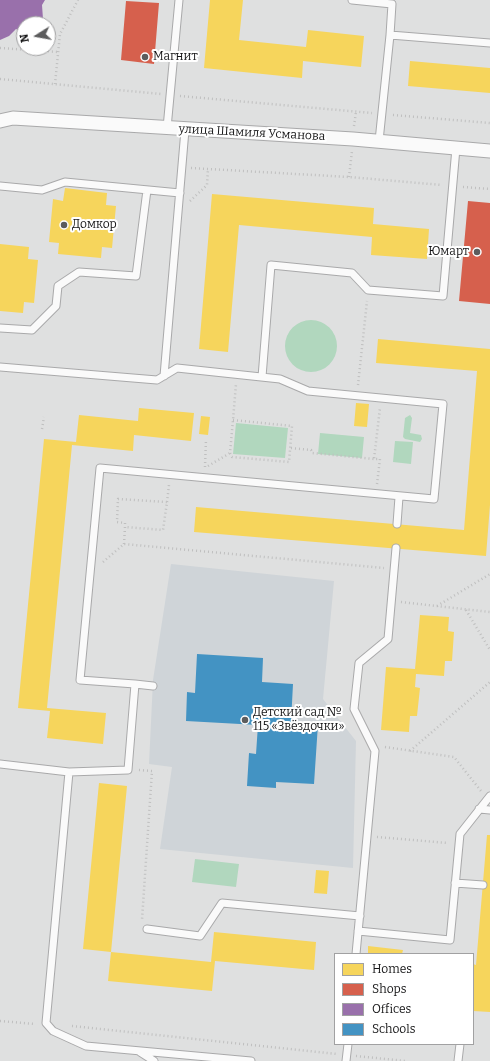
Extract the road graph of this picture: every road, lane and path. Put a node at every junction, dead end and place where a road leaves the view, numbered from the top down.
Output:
1 (78, 0) edge
2 (179, 0) edge
3 (352, 0) edge
4 (390, 35) junction
5 (490, 43) edge
6 (0, 48) edge
7 (58, 52) junction
8 (0, 79) edge
9 (55, 84) junction
10 (170, 95) junction
11 (356, 111) junction
12 (0, 112) edge
13 (382, 114) junction
14 (13, 118) junction
15 (0, 121) edge
16 (355, 123) dead end
17 (490, 123) edge
18 (167, 128) junction
19 (185, 130) junction
20 (379, 141) junction
21 (456, 148) junction
22 (490, 151) edge
23 (351, 157) dead end
24 (182, 167) junction
25 (208, 169) junction
26 (349, 177) junction
27 (0, 186) edge
28 (453, 186) junction
29 (490, 189) edge
30 (147, 190) junction
31 (180, 193) junction
32 (178, 212) junction
33 (368, 290) junction
34 (0, 328) edge
35 (0, 367) edge
36 (237, 374) junction
37 (164, 376) junction
38 (262, 377) junction
39 (357, 396) junction
40 (380, 398) junction
41 (44, 417) dead end
42 (233, 420) junction
43 (42, 429) dead end
44 (206, 439) dead end
45 (291, 448) junction
46 (230, 453) junction
47 (374, 459) junction
48 (205, 468) junction
49 (170, 474) junction
50 (191, 477) junction
51 (376, 494) junction
52 (399, 497) junction
53 (166, 502) junction
54 (397, 524) dead end
55 (125, 527) junction
56 (124, 544) junction
57 (396, 548) dead end
58 (394, 569) junction
59 (90, 573) junction
60 (490, 574) edge
61 (392, 601) junction
62 (437, 606) junction
63 (466, 610) junction
64 (490, 612) edge
65 (490, 650) edge
66 (490, 682) edge
67 (135, 684) junction
68 (152, 686) dead end
69 (372, 746) junction
70 (410, 751) junction
71 (0, 764) edge
72 (128, 770) junction
73 (69, 772) junction
74 (489, 797) edge
75 (479, 809) junction
76 (490, 810) edge
77 (367, 836) junction
78 (459, 844) junction
79 (455, 883) junction
80 (483, 885) dead end
81 (360, 916) junction
82 (147, 929) joint
83 (358, 931) junction
84 (356, 953) edge
85 (0, 1021) edge
86 (46, 1023) junction
87 (70, 1026) dead end
88 (348, 1045) edge
89 (460, 1045) edge
90 (138, 1051) junction
91 (346, 1058) edge
92 (154, 1061) edge
93 (251, 1061) edge
94 (406, 1061) edge
95 (458, 1061) edge

1 - 7 path
2 - 10 lane
3 - 4 lane
4 - 5 lane
4 - 13 lane
6 - 7 path
7 - 9 path
8 - 9 path
9 - 10 path
10 - 11 path
10 - 18 lane
11 - 13 path
11 - 16 path
12 - 14 street, улица Шамиля Усманова
13 - 17 path
13 - 20 lane
14 - 15 street, улица Шамиля Усманова
14 - 18 street, улица Шамиля Усманова
18 - 19 street, улица Шамиля Усманова
19 - 20 street, улица Шамиля Усманова
19 - 24 lane
20 - 21 street, улица Шамиля Усманова
21 - 22 street, улица Шамиля Усманова
21 - 28 lane
23 - 26 path
24 - 25 path
24 - 31 lane
25 - 26 path
25 - 32 path
26 - 28 path
27 - 30 lane
28 - 29 path
28 - 33 lane
30 - 31 lane
30 - 34 lane
31 - 32 lane
32 - 37 lane
33 - 38 lane
33 - 39 path
35 - 37 lane
36 - 37 lane
36 - 38 lane
36 - 42 path
38 - 39 lane
39 - 40 lane
40 - 47 path
40 - 52 lane
41 - 43 path
42 - 45 path
42 - 46 path
44 - 48 path
45 - 46 path
45 - 47 path
46 - 48 path
47 - 51 path
48 - 50 path
49 - 50 lane
49 - 53 path
49 - 59 lane
50 - 51 lane
51 - 52 lane
52 - 54 lane
53 - 55 path
53 - 55 path
55 - 56 path
56 - 58 path
56 - 59 path
57 - 58 lane
58 - 61 lane
59 - 67 lane
60 - 62 path
61 - 62 path
61 - 69 lane
62 - 63 path
63 - 64 path
63 - 65 path
66 - 70 path
67 - 68 lane
67 - 72 lane
69 - 70 path
69 - 77 lane
70 - 74 path
71 - 73 lane
72 - 73 lane
72 - 82 path
73 - 86 lane
74 - 75 lane
75 - 76 lane
75 - 78 lane
77 - 78 path
77 - 81 lane
78 - 79 lane
79 - 80 lane
79 - 83 lane
81 - 82 lane
81 - 83 lane
83 - 84 lane
85 - 86 path
86 - 90 lane
87 - 91 path
88 - 91 lane
89 - 95 lane
90 - 92 lane
90 - 93 lane
91 - 94 path

